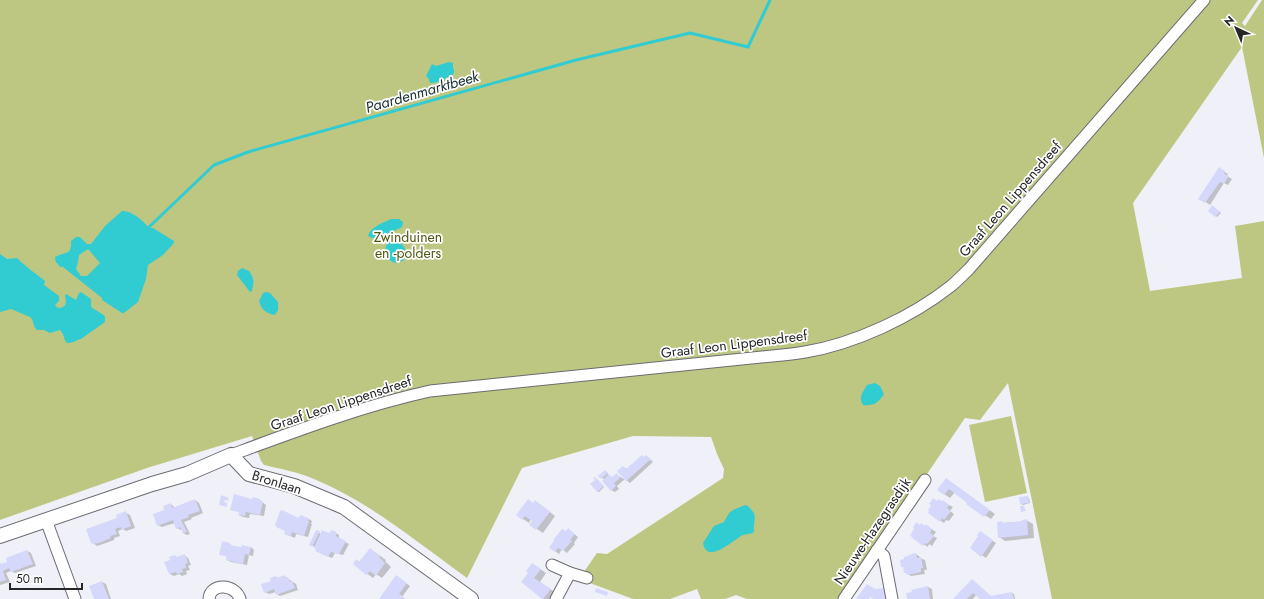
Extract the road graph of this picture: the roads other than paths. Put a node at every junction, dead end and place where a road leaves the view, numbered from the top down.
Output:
1 (1204, 0) edge
2 (231, 455) junction
3 (925, 480) dead end
4 (46, 520) junction
5 (0, 536) edge
6 (877, 550) junction
7 (552, 565) dead end
8 (570, 573) junction
9 (588, 578) dead end
10 (75, 599) edge
11 (209, 599) edge
12 (240, 599) edge
13 (471, 599) edge
14 (556, 599) edge
15 (844, 599) edge
16 (892, 599) edge

1 - 2 street, Graaf Leon Lippensdreef
2 - 4 street
2 - 13 street, Bronlaan
3 - 6 street, Nieuwe-Hazegrasdijk
4 - 5 street
4 - 10 street
6 - 15 street, Nieuwe-Hazegrasdijk
6 - 16 street
7 - 8 street
8 - 9 street
8 - 14 street
11 - 12 street

